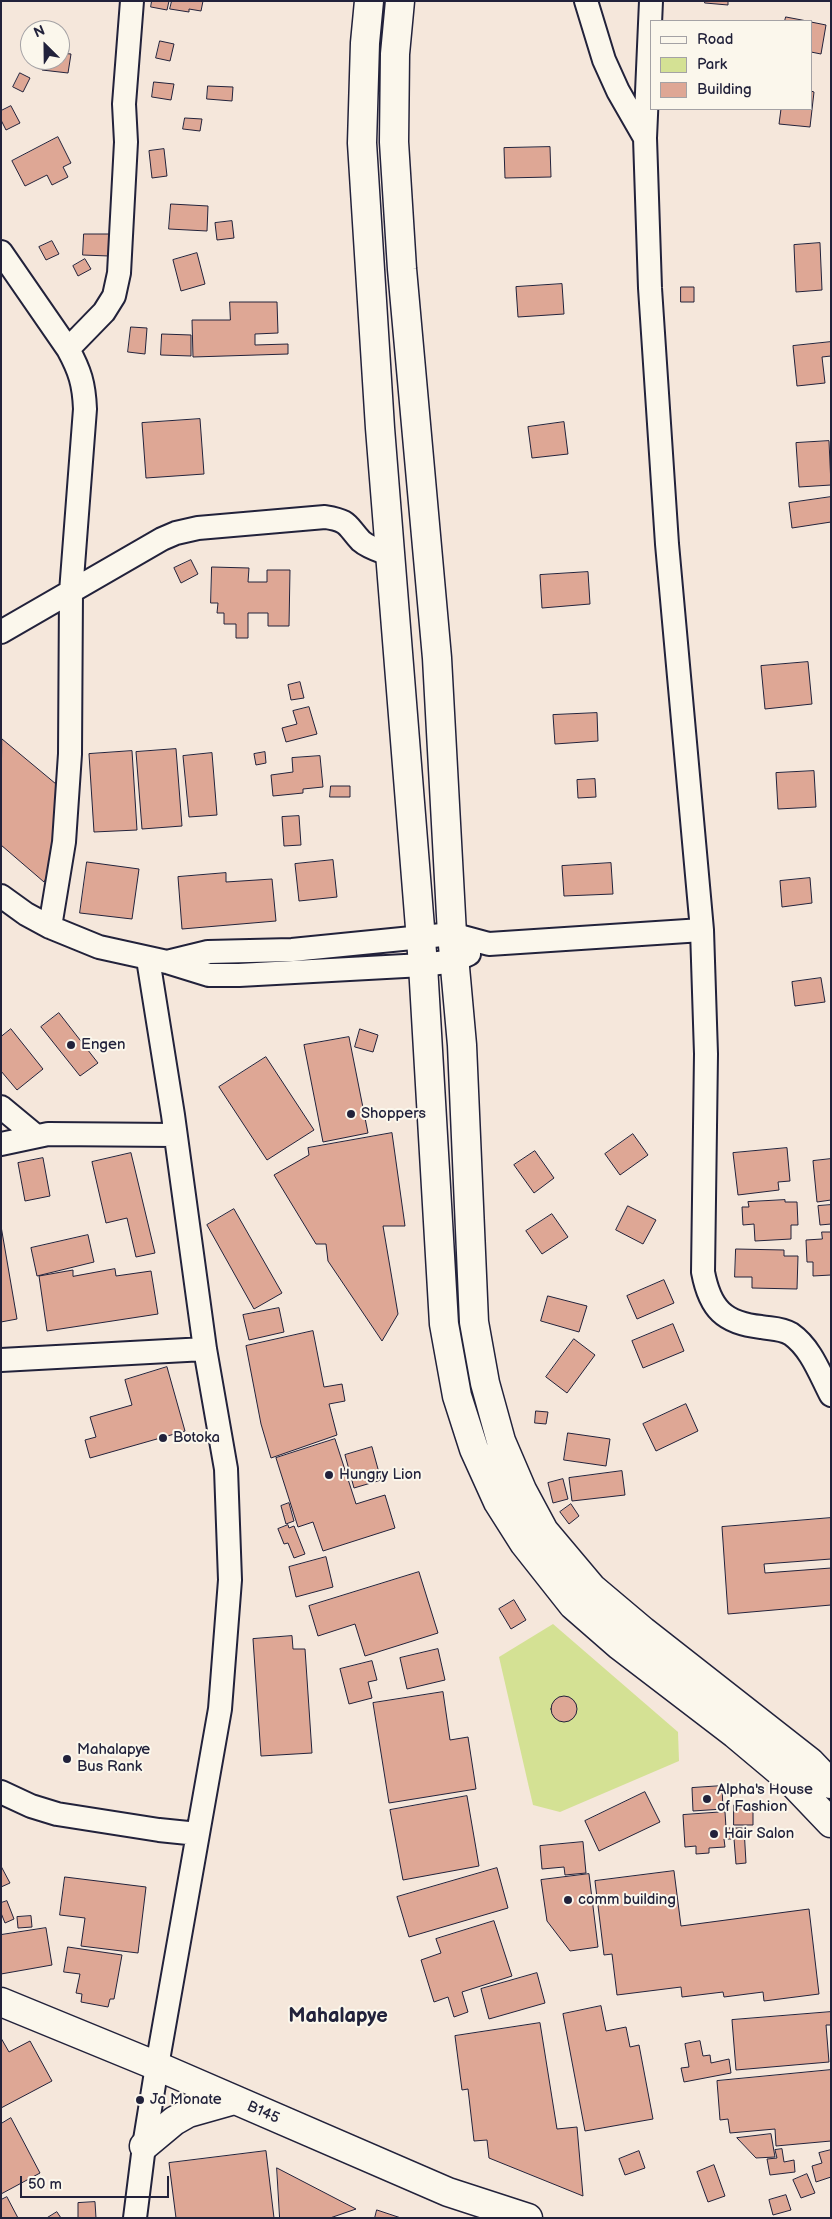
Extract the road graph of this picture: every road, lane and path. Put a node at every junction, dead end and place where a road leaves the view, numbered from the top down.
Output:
1 (132, 1) edge
2 (369, 1) edge
3 (400, 1) edge
4 (586, 1) edge
5 (651, 1) edge
6 (650, 20) edge
7 (650, 24) edge
8 (645, 138) junction
9 (1, 252) edge
10 (68, 349) junction
11 (391, 555) junction
12 (71, 592) junction
13 (1, 632) edge
14 (1, 896) edge
15 (50, 927) junction
16 (702, 930) junction
17 (452, 934) junction
18 (421, 937) junction
19 (489, 944) junction
20 (158, 960) junction
21 (454, 961) junction
22 (423, 965) junction
23 (1, 1107) edge
24 (175, 1135) junction
25 (36, 1136) junction
26 (1, 1144) edge
27 (205, 1349) junction
28 (1, 1360) edge
29 (831, 1395) edge
30 (831, 1784) edge
31 (1, 1792) edge
32 (831, 1823) edge
33 (198, 1834) junction
34 (1, 2002) edge
35 (157, 2066) junction
36 (234, 2100) junction
37 (144, 2146) junction
38 (135, 2218) edge
39 (528, 2218) edge

1 - 10 street
2 - 11 main road
3 - 17 main road
4 - 8 street
5 - 6 street
7 - 8 street
8 - 16 street
9 - 10 street
10 - 12 street
11 - 12 street
11 - 18 main road
12 - 13 street
12 - 15 street
14 - 15 street
15 - 20 street
16 - 19 street
16 - 29 street
17 - 18 street
17 - 19 street
17 - 21 main road
18 - 20 street
18 - 22 main road
19 - 21 street
20 - 22 street
20 - 24 street
21 - 22 street
21 - 30 main road
22 - 32 main road
23 - 25 street
24 - 25 street
24 - 27 street
25 - 26 street
27 - 28 street
27 - 33 street
31 - 33 street
33 - 35 street
34 - 35 main road, B145 / B145
35 - 36 main road, B145 / B145
35 - 37 street
36 - 37 main road
36 - 39 main road, B145 / B145
37 - 38 street

